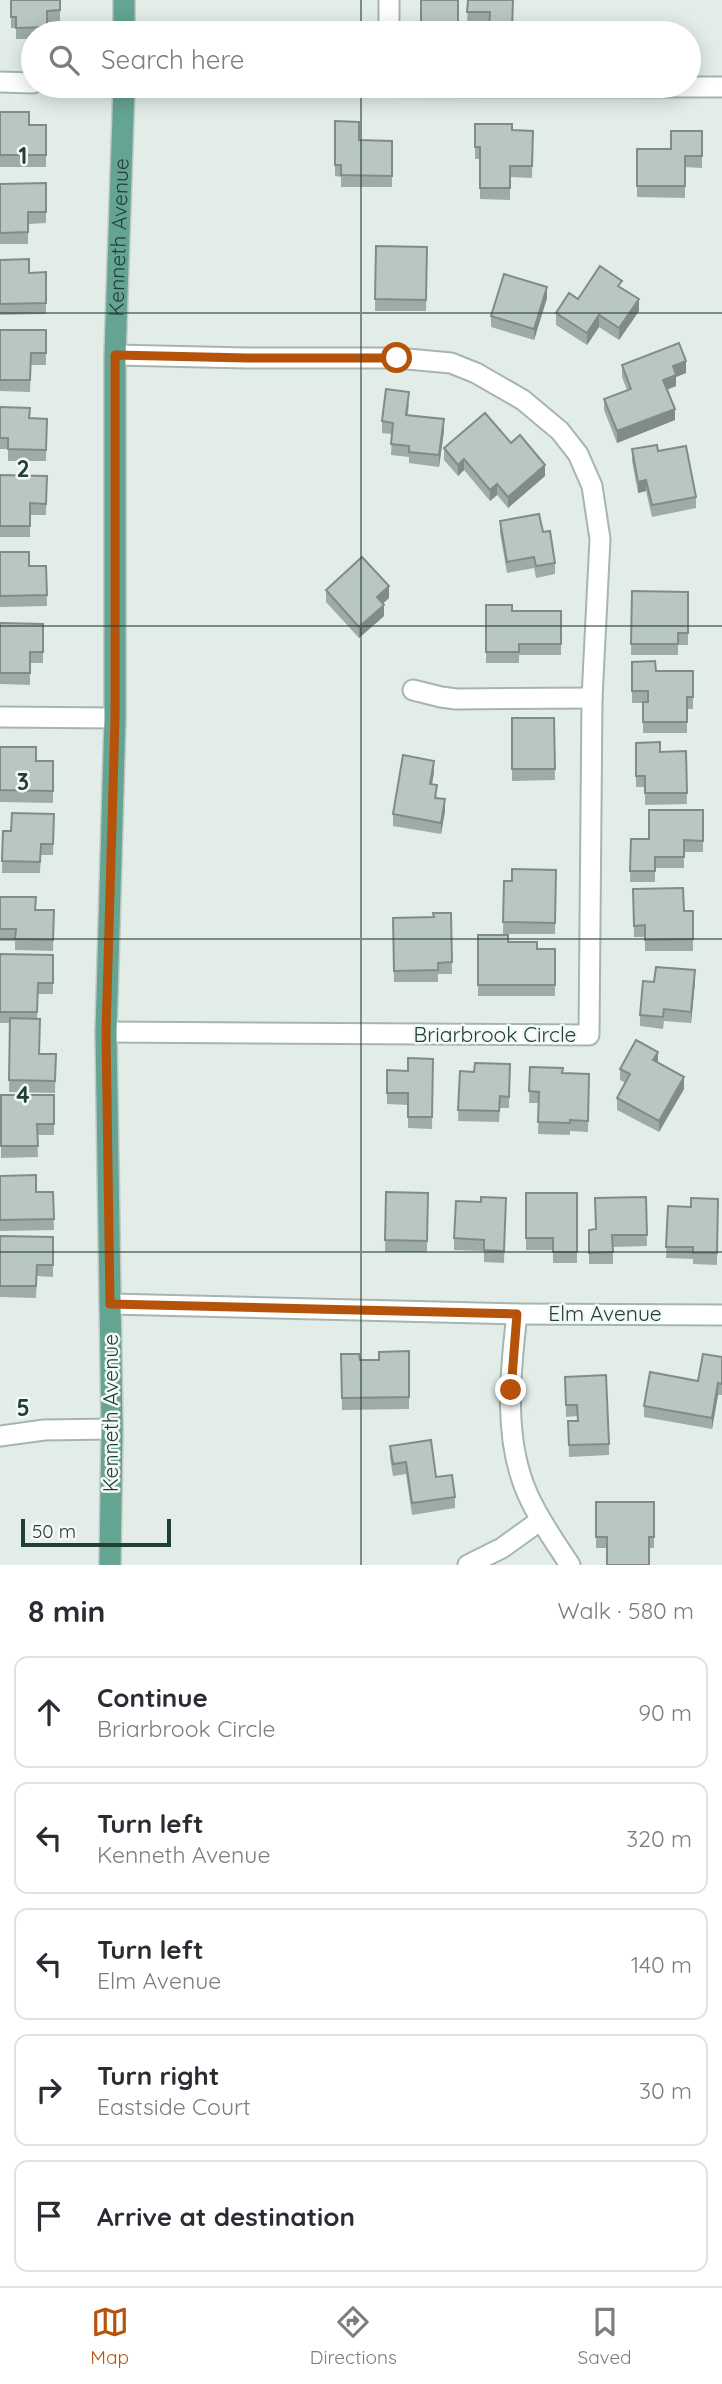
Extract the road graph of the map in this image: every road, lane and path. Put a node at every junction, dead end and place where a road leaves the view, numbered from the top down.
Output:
1 (124, 0) edge
2 (389, 0) edge
3 (124, 21) edge
4 (389, 21) edge
5 (0, 82) edge
6 (21, 83) edge
7 (701, 87) edge
8 (722, 87) edge
9 (124, 98) edge
10 (115, 355) junction
11 (413, 690) dead end
12 (592, 698) junction
13 (0, 717) edge
14 (115, 718) junction
15 (106, 1032) junction
16 (110, 1304) junction
17 (517, 1314) junction
18 (722, 1315) edge
19 (112, 1429) junction
20 (0, 1436) edge
21 (541, 1520) junction
22 (110, 1565) edge
23 (468, 1565) edge
24 (569, 1565) edge

1 - 3 main road
2 - 4 street
5 - 6 street
7 - 8 street
9 - 10 main road, Kenneth Avenue
10 - 12 street, Briarbrook Circle
10 - 14 main road, Kenneth Avenue
11 - 12 street
12 - 15 street, Briarbrook Circle
13 - 14 street
14 - 15 main road, Kenneth Avenue
15 - 16 main road, Kenneth Avenue
16 - 17 street, Elm Avenue
16 - 19 main road, Kenneth Avenue
17 - 18 street, Elm Avenue
17 - 21 street
19 - 20 street
19 - 22 main road, Kenneth Avenue
21 - 23 street
21 - 24 street

